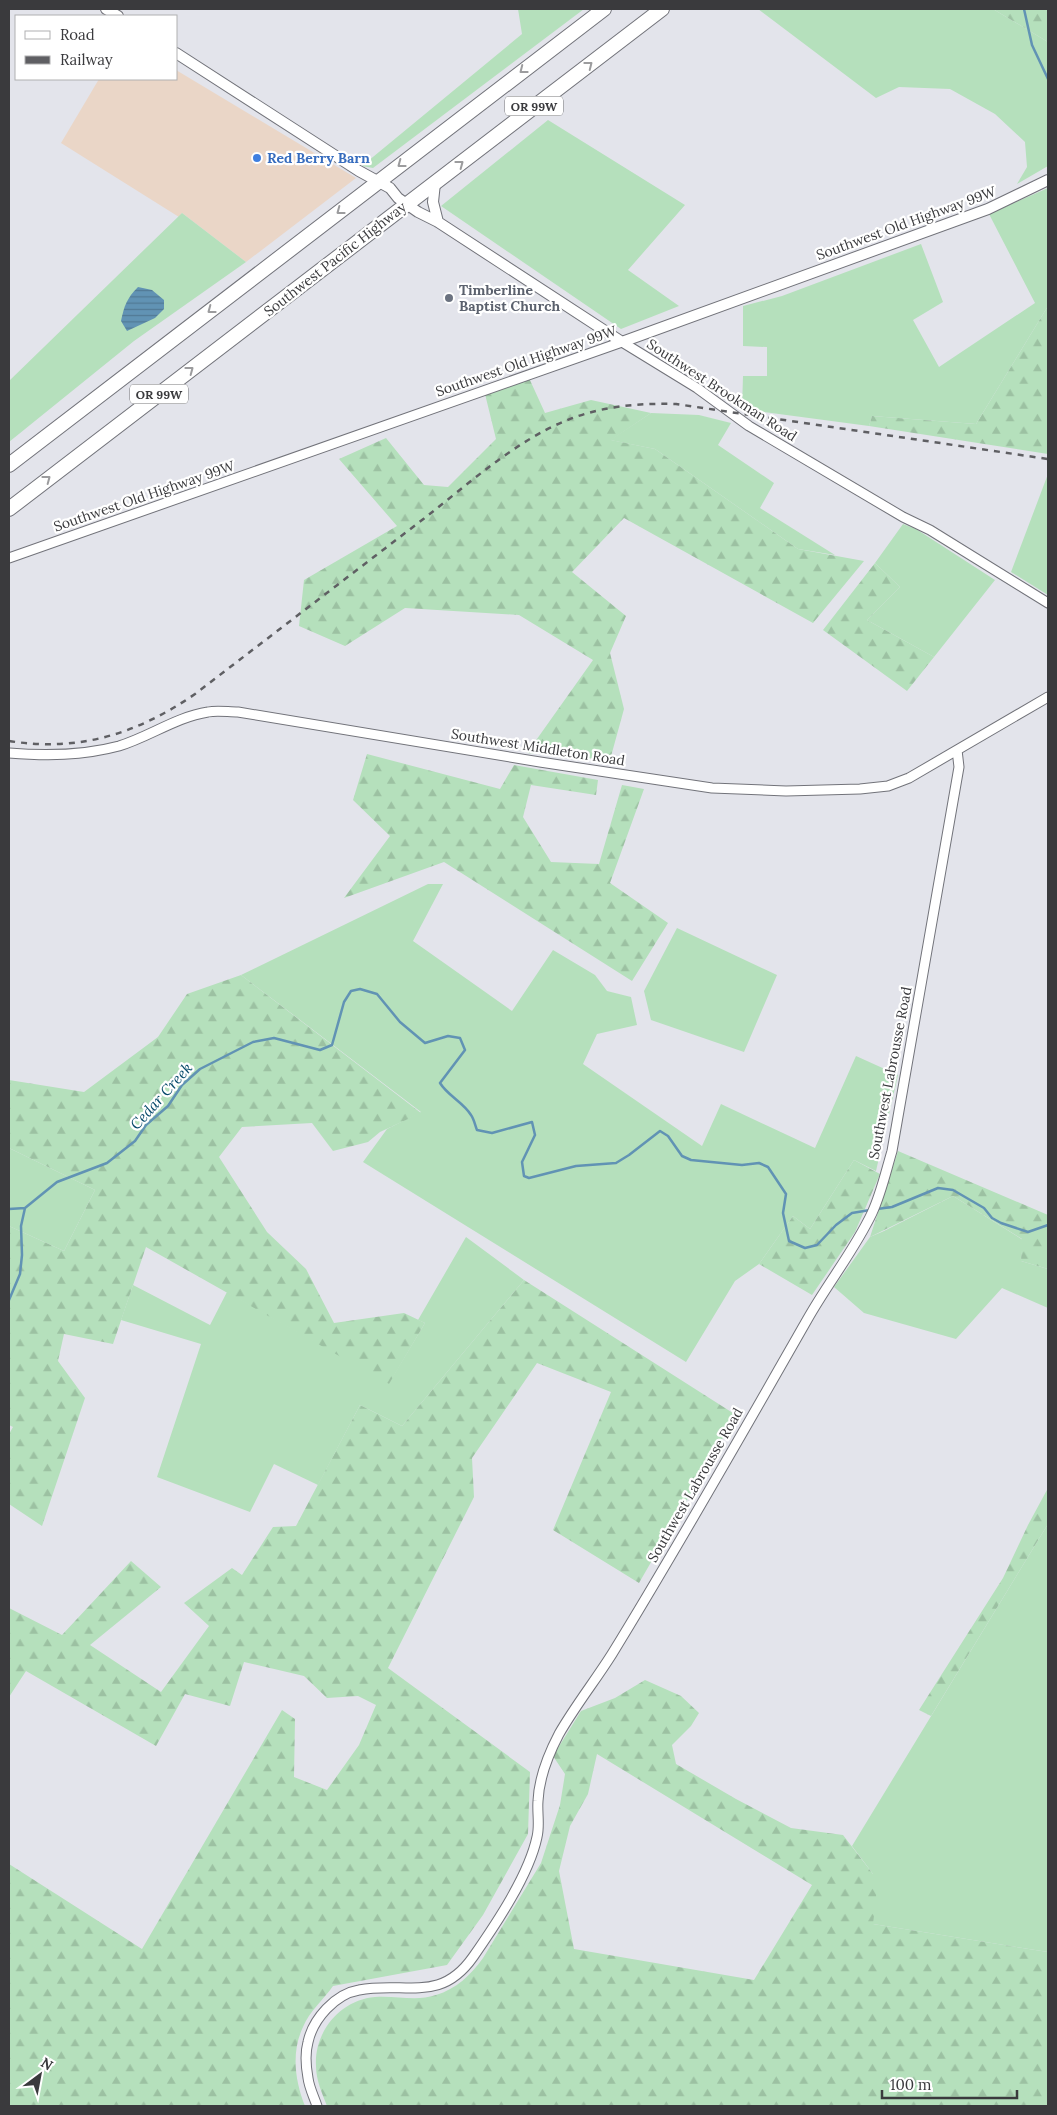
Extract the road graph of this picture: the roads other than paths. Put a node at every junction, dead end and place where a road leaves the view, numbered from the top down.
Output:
1 (604, 9) edge
2 (662, 9) edge
3 (178, 54) edge
4 (1048, 180) edge
5 (378, 182) junction
6 (435, 183) junction
7 (407, 204) junction
8 (438, 222) junction
9 (622, 342) junction
10 (9, 466) edge
11 (9, 509) edge
12 (9, 558) edge
13 (1048, 603) edge
14 (1048, 698) edge
15 (957, 750) junction
16 (9, 753) edge
17 (317, 2106) edge

1 -> 5 highway, OR 99W
6 -> 2 highway, Southwest Pacific Highway / OR 99W
3 - 5 street, Southwest Brookman Road
4 - 9 street, Southwest Old Highway 99W
5 - 7 street, Southwest Brookman Road
5 -> 10 highway, OR 99W
6 - 7 highway, Southwest Pacific Highway / OR 99W
6 - 8 street
7 - 8 street, Southwest Brookman Road
11 -> 7 highway, Southwest Pacific Highway / OR 99W
8 - 9 street, Southwest Brookman Road
9 - 12 street, Southwest Old Highway 99W
9 - 13 street, Southwest Brookman Road
14 - 15 street, Southwest Middleton Road
15 - 16 street, Southwest Middleton Road
15 - 17 street, Southwest Labrousse Road

